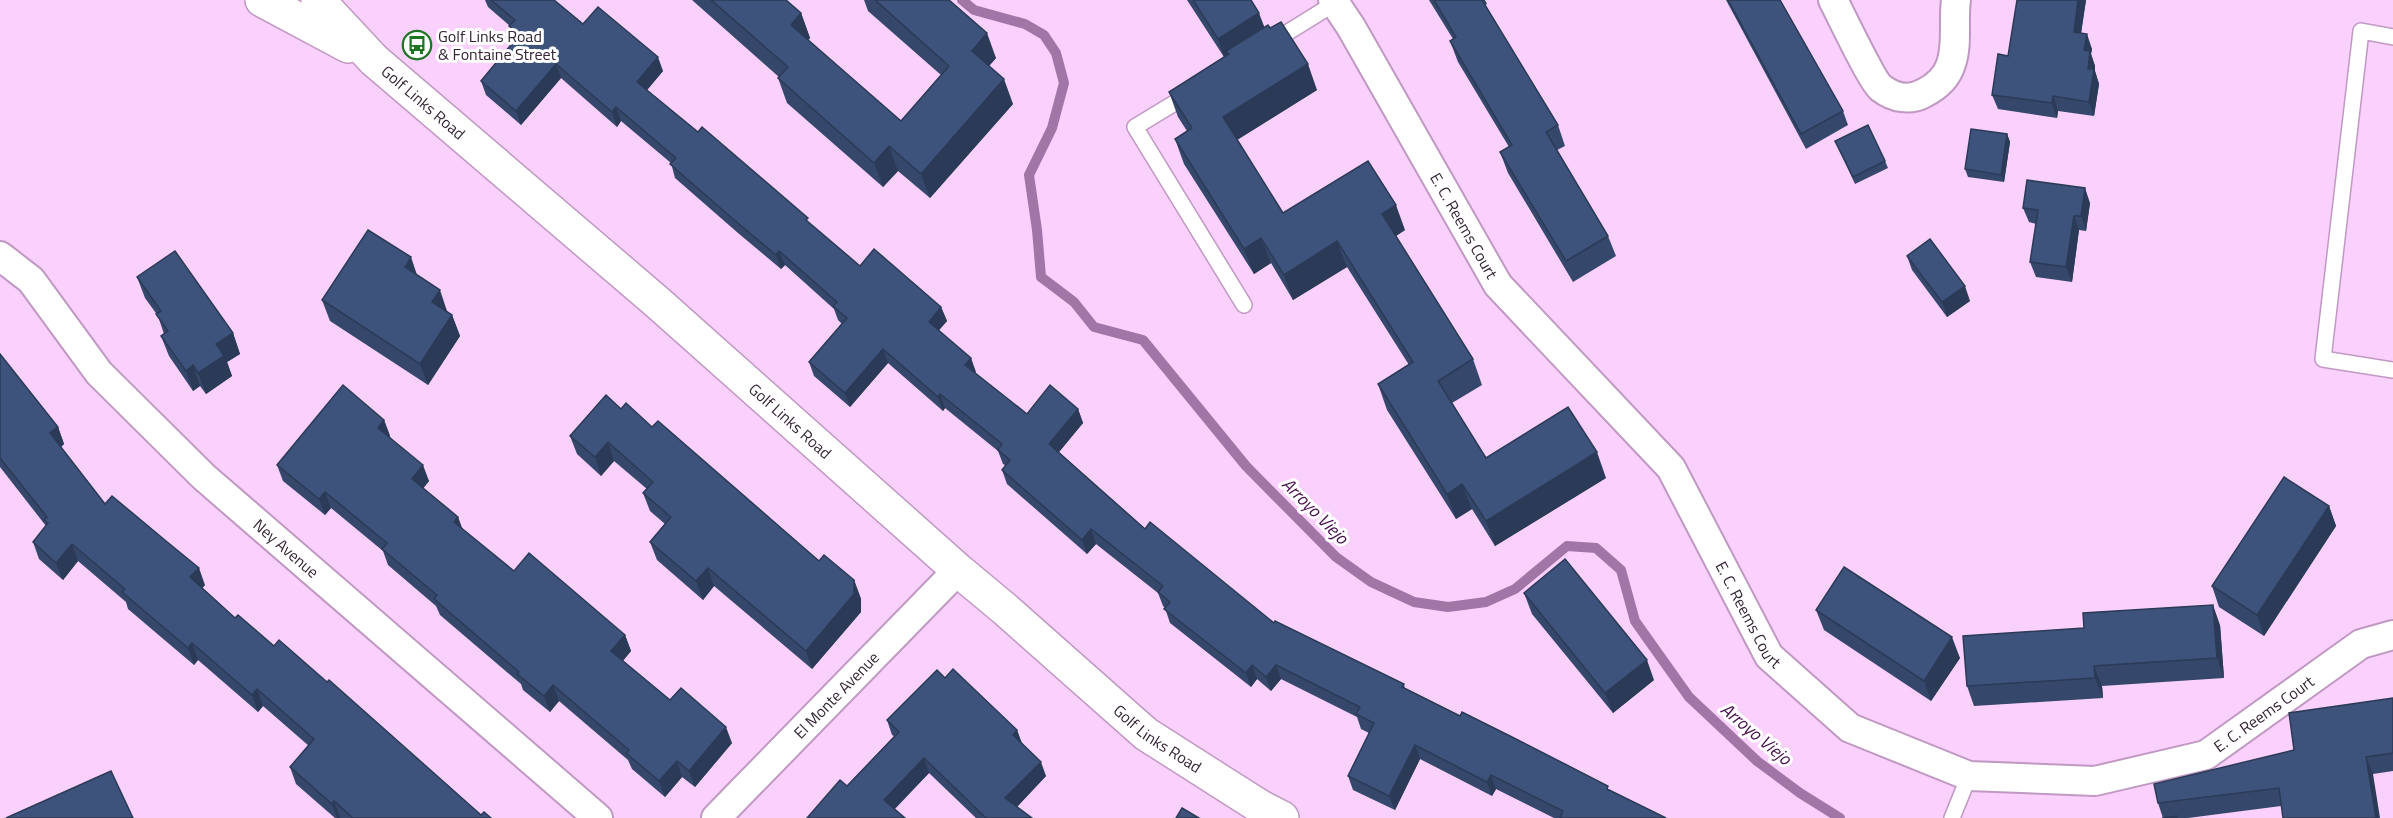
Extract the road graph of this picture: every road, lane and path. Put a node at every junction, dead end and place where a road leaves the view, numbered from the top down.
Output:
1 (262, 0) edge
2 (318, 0) edge
3 (1833, 0) edge
4 (1956, 0) edge
5 (1334, 1) edge
6 (2393, 37) edge
7 (1255, 53) edge
8 (374, 60) junction
9 (1205, 84) edge
10 (0, 256) edge
11 (1244, 305) dead end
12 (2393, 370) edge
13 (958, 570) junction
14 (2393, 635) edge
15 (1969, 776) junction
16 (598, 818) edge
17 (716, 818) edge
18 (1282, 818) edge
19 (1952, 818) edge

1 - 8 street
2 - 8 street, Golf Links Road
3 - 4 street
5 - 7 lane
5 - 15 street, E. C. Reems Court
6 - 12 lane
8 - 13 street, Golf Links Road
9 - 11 lane
10 - 16 street, Ney Avenue
13 - 17 street, El Monte Avenue
13 - 18 street, Golf Links Road
14 - 15 street, E. C. Reems Court
15 - 19 lane

